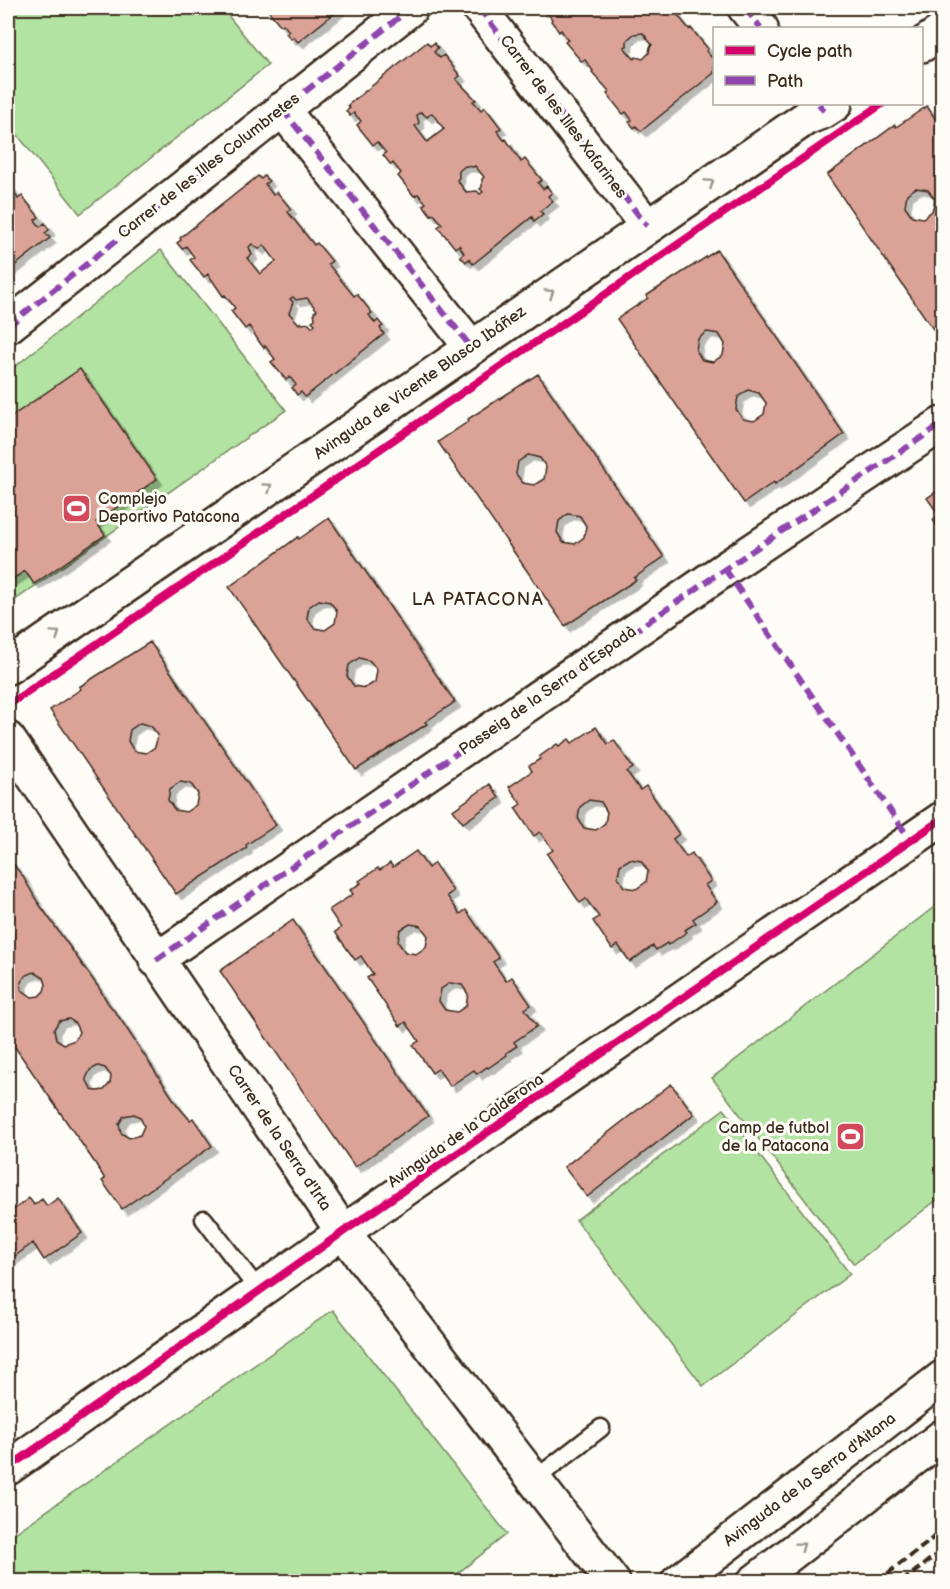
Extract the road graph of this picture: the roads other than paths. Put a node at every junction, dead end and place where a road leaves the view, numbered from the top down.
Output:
1 (411, 8) edge
2 (479, 8) edge
3 (745, 8) edge
4 (760, 27) edge
5 (942, 31) edge
6 (923, 44) edge
7 (826, 106) edge
8 (282, 109) junction
9 (647, 226) junction
10 (8, 326) edge
11 (471, 347) junction
12 (942, 424) edge
13 (8, 667) edge
14 (8, 739) edge
15 (942, 819) edge
16 (156, 960) junction
17 (204, 1219) dead end
18 (343, 1232) junction
19 (259, 1291) junction
20 (942, 1378) edge
21 (601, 1428) dead end
22 (942, 1437) edge
23 (8, 1468) edge
24 (534, 1480) junction
25 (613, 1581) edge
26 (678, 1581) edge
27 (754, 1581) edge

1 - 8 street, Carrer de les Illes Columbretes
2 - 9 street, Carrer de les Illes Xafarines
3 - 4 street
5 - 6 street
9 -> 7 street, Avinguda de Vicente Blasco Ibáñez
8 - 10 street, Carrer de les Illes Columbretes
8 - 11 street
11 -> 9 street, Avinguda de Vicente Blasco Ibáñez
13 -> 11 street, Avinguda de Vicente Blasco Ibáñez
12 - 16 street, Passeig de la Serra d'Espadà
14 - 16 street, Carrer de la Serra d'Irta
15 - 18 street, Avinguda de la Calderona
16 - 18 street, Carrer de la Serra d'Irta
17 - 19 lane
18 - 19 street, Avinguda de la Calderona
18 - 24 street, Carrer de la Serra d'Irta
19 - 23 street, Avinguda de la Calderona
20 - 26 street, Avinguda de la Serra d'Aitana
21 - 24 lane
27 -> 22 street
24 - 25 street, Carrer de la Serra d'Irta

